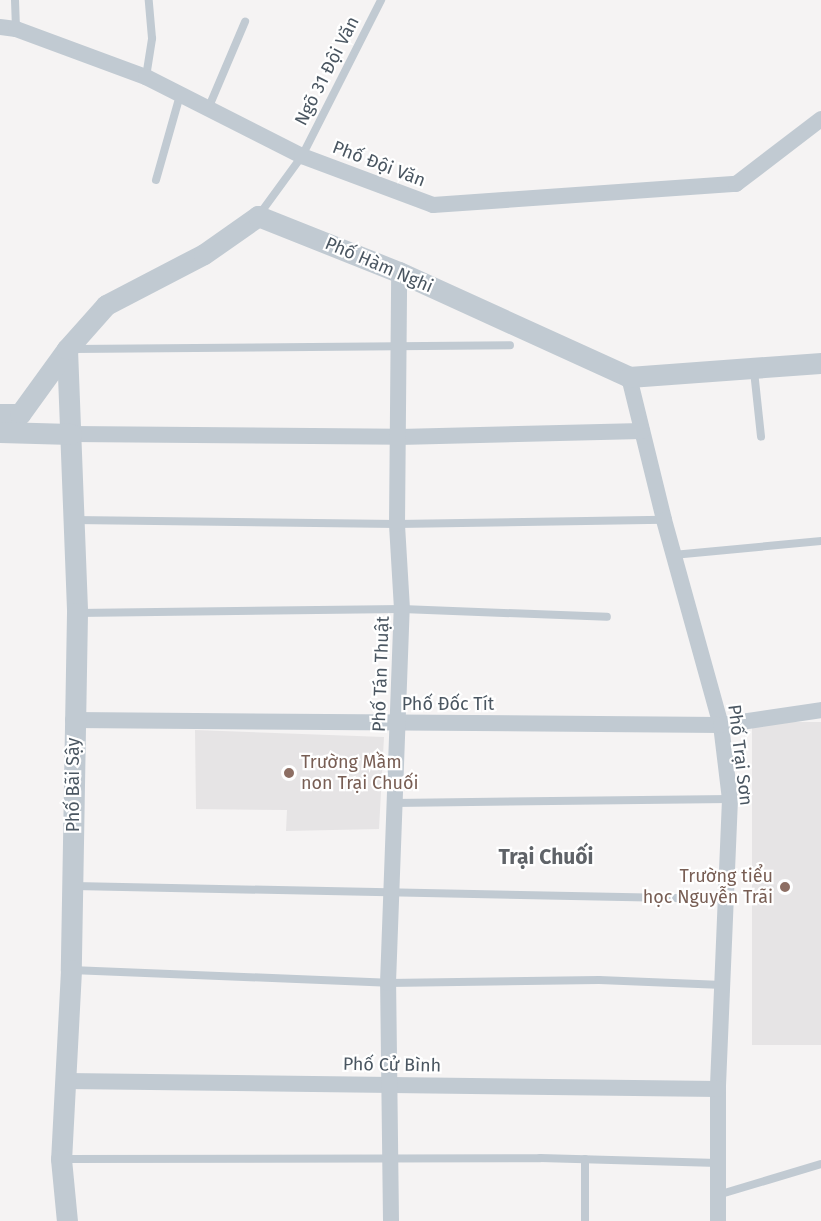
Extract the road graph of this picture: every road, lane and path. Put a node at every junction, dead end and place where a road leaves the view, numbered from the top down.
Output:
1 (15, 0) edge
2 (149, 0) edge
3 (381, 0) edge
4 (246, 22) dead end
5 (8, 28) edge
6 (146, 77) junction
7 (180, 95) junction
8 (208, 109) junction
9 (821, 119) edge
10 (302, 156) junction
11 (156, 180) dead end
12 (258, 216) junction
13 (399, 272) junction
14 (397, 345) junction
15 (510, 345) dead end
16 (67, 349) junction
17 (821, 363) edge
18 (754, 371) junction
19 (629, 377) junction
20 (0, 414) edge
21 (642, 431) junction
22 (0, 432) edge
23 (71, 434) junction
24 (399, 437) junction
25 (761, 437) dead end
26 (74, 520) junction
27 (664, 520) junction
28 (397, 524) junction
29 (821, 541) edge
30 (673, 555) junction
31 (402, 609) junction
32 (77, 613) junction
33 (607, 617) dead end
34 (821, 710) edge
35 (73, 720) junction
36 (400, 723) junction
37 (721, 725) junction
38 (730, 799) junction
39 (394, 802) junction
40 (73, 886) junction
41 (392, 893) junction
42 (724, 899) junction
43 (71, 970) junction
44 (388, 983) junction
45 (723, 985) junction
46 (66, 1081) junction
47 (391, 1084) junction
48 (718, 1089) junction
49 (61, 1159) junction
50 (585, 1159) junction
51 (389, 1160) junction
52 (718, 1163) junction
53 (821, 1164) edge
54 (721, 1194) junction
55 (68, 1221) edge
56 (391, 1221) edge
57 (585, 1221) edge
58 (718, 1221) edge

1 - 5 lane
2 - 6 lane
3 - 10 lane, Ngõ 31 Đội Văn
4 - 8 lane
5 - 6 street, Phố Đội Văn
6 - 7 street, Phố Đội Văn
7 - 8 street, Phố Đội Văn
7 - 11 lane
8 - 10 street, Phố Đội Văn
9 - 10 street, Phố Đội Văn
10 - 12 lane, Ngõ 31 Đội Văn
12 - 13 street, Phố Hàm Nghi
12 - 16 street
13 - 14 street, Phố Tán Thuật
13 - 19 street, Phố Hàm Nghi
14 - 15 lane
14 - 16 lane
14 - 24 street, Phố Tán Thuật
16 - 20 street
16 - 23 street, Phố Bãi Sậy
17 - 18 street, Phố Hàm Nghi
18 - 19 street, Phố Hàm Nghi
18 - 25 lane
19 - 21 street, Phố Trại Sơn
21 - 24 street
21 - 27 street, Phố Trại Sơn
22 - 23 street
23 - 24 street
23 - 26 street, Phố Bãi Sậy
24 - 28 street, Phố Tán Thuật
26 - 28 lane
26 - 32 street, Phố Bãi Sậy
27 - 28 lane
27 - 30 street, Phố Trại Sơn
28 - 31 street, Phố Tán Thuật
29 - 30 lane
30 - 37 street, Phố Trại Sơn
31 - 32 lane
31 - 33 lane
31 - 36 street, Phố Tán Thuật
32 - 35 street, Phố Bãi Sậy
34 - 37 street, Phố Đốc Tít
35 - 36 street, Phố Đốc Tít
35 - 40 street, Phố Bãi Sậy
36 - 37 street, Phố Đốc Tít
36 - 39 street, Phố Tán Thuật
37 - 38 street, Phố Trại Sơn
38 - 39 lane
38 - 42 street, Phố Trại Sơn
39 - 41 street, Phố Tán Thuật
40 - 41 lane
40 - 43 street, Phố Bãi Sậy
41 - 42 lane
41 - 44 street, Phố Tán Thuật
42 - 45 street, Phố Trại Sơn
43 - 44 lane
43 - 46 street, Phố Bãi Sậy
44 - 45 lane
44 - 47 street, Phố Tán Thuật
45 - 48 street, Phố Trại Sơn
46 - 47 street, Phố Cử Bình
46 - 49 street, Phố Bãi Sậy
47 - 48 street, Phố Cử Bình
47 - 51 street, Phố Tán Thuật
48 - 52 street, Phố Trại Sơn
49 - 51 lane
49 - 55 street, Phố Bãi Sậy
50 - 51 lane
50 - 52 lane
50 - 57 lane
51 - 56 street, Phố Tán Thuật
52 - 54 street, Phố Trại Sơn
53 - 54 lane
54 - 58 street, Phố Trại Sơn

